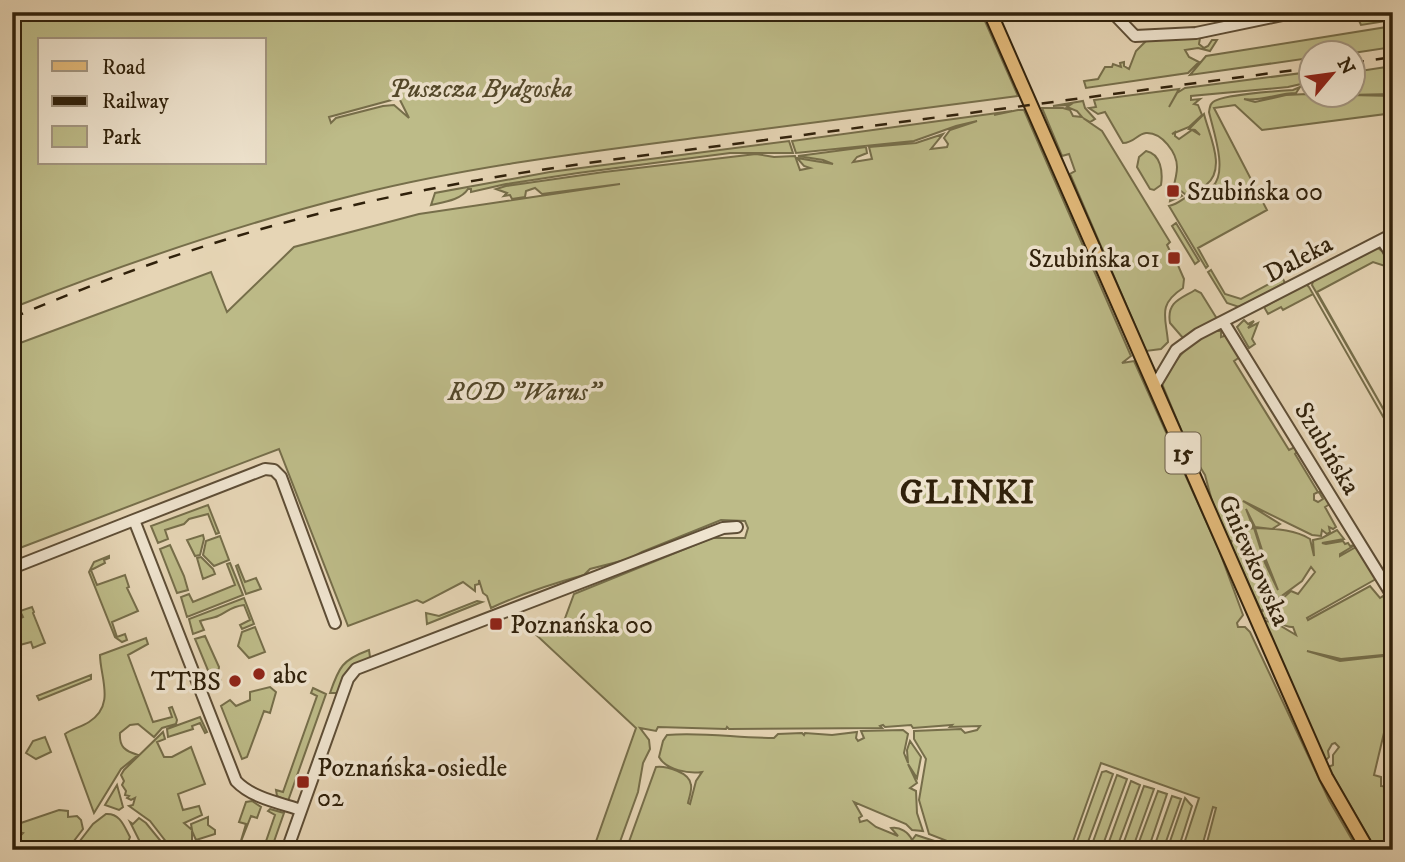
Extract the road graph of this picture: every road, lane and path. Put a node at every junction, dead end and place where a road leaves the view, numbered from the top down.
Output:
1 (990, 12) edge
2 (1112, 12) edge
3 (1297, 12) edge
4 (1393, 234) edge
5 (1381, 240) junction
6 (1393, 257) edge
7 (1224, 323) junction
8 (1154, 387) junction
9 (134, 520) junction
10 (737, 527) dead end
11 (12, 568) edge
12 (1393, 597) edge
13 (335, 623) dead end
14 (301, 810) junction
15 (288, 850) edge
16 (1368, 850) edge

1 - 8 main road, Gniewkowska / 15
2 - 3 street
4 - 5 street, Daleka
5 - 6 street
5 - 7 street, Daleka
7 - 8 street, Daleka
7 - 12 street, Szubińska
8 - 16 main road, Gniewkowska / 15
9 - 11 street
9 - 13 street
9 - 14 street
10 - 14 street
14 - 15 street

